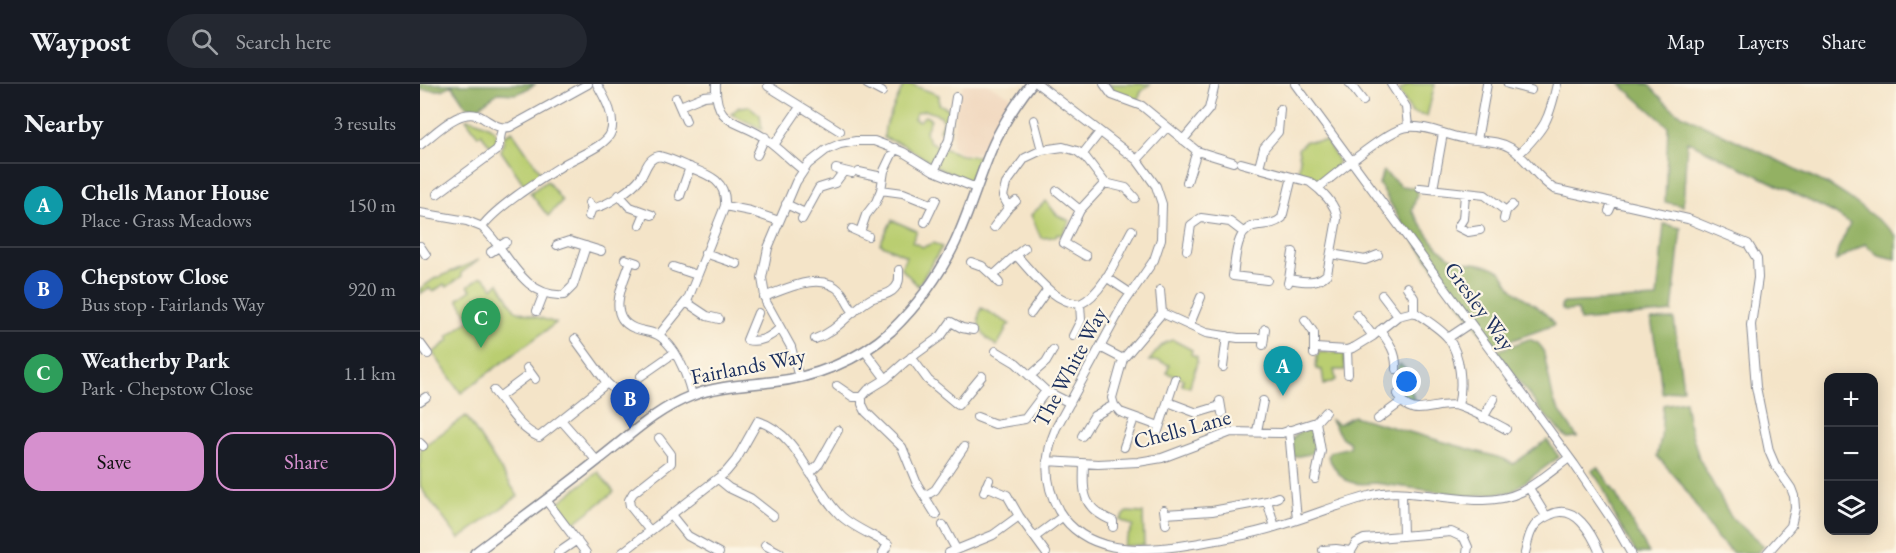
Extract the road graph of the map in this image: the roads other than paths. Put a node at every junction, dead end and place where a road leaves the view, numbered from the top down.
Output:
1 (588, 84) edge
2 (597, 84) edge
3 (716, 84) edge
4 (867, 84) edge
5 (1031, 84) edge
6 (1038, 84) edge
7 (1104, 84) edge
8 (1215, 84) edge
9 (1295, 84) edge
10 (1350, 84) edge
11 (1391, 84) edge
12 (1487, 84) edge
13 (1508, 84) edge
14 (1557, 84) edge
15 (1519, 85) edge
16 (768, 86) dead end
17 (878, 88) edge
18 (1531, 90) dead end
19 (715, 95) junction
20 (956, 97) dead end
21 (676, 98) dead end
22 (1363, 101) dead end
23 (680, 106) junction
24 (800, 107) junction
25 (1282, 115) dead end
26 (686, 120) dead end
27 (1034, 120) dead end
28 (1167, 127) junction
29 (1407, 127) junction
30 (502, 128) junction
31 (840, 131) dead end
32 (1100, 132) junction
33 (1443, 133) junction
34 (765, 137) junction
35 (1183, 140) junction
36 (1477, 140) junction
37 (420, 145) edge
38 (774, 145) junction
39 (895, 148) junction
40 (1042, 150) junction
41 (1197, 151) junction
42 (1519, 154) junction
43 (757, 155) dead end
44 (1082, 155) junction
45 (1137, 160) junction
46 (1352, 161) junction
47 (690, 167) junction
48 (1259, 167) junction
49 (803, 170) junction
50 (934, 171) junction
51 (882, 177) junction
52 (1292, 177) junction
53 (1187, 182) dead end
54 (1105, 183) junction
55 (976, 188) junction
56 (1318, 188) junction
57 (1420, 188) dead end
58 (1433, 189) junction
59 (680, 190) dead end
60 (881, 190) junction
61 (1057, 191) dead end
62 (437, 194) dead end
63 (1465, 194) junction
64 (619, 195) junction
65 (1135, 198) dead end
66 (1016, 201) dead end
67 (1613, 202) junction
68 (786, 204) junction
69 (725, 206) junction
70 (1009, 207) junction
71 (590, 209) dead end
72 (1080, 210) junction
73 (1610, 211) dead end
74 (1507, 212) dead end
75 (420, 213) edge
76 (779, 222) junction
77 (926, 222) dead end
78 (640, 225) dead end
79 (482, 227) junction
80 (994, 227) dead end
81 (1132, 230) dead end
82 (1480, 230) dead end
83 (860, 232) dead end
84 (1243, 232) junction
85 (1055, 238) dead end
86 (1064, 243) junction
87 (502, 244) junction
88 (557, 245) dead end
89 (420, 246) edge
90 (586, 246) junction
91 (1025, 248) dead end
92 (1187, 250) dead end
93 (602, 251) dead end
94 (491, 252) dead end
95 (1293, 252) dead end
96 (705, 253) junction
97 (1331, 254) junction
98 (426, 255) dead end
99 (1016, 255) junction
100 (1378, 255) dead end
101 (1086, 256) dead end
102 (631, 261) dead end
103 (971, 262) dead end
104 (737, 264) dead end
105 (673, 267) dead end
106 (899, 270) dead end
107 (697, 275) junction
108 (993, 276) junction
109 (1106, 277) junction
110 (1267, 280) dead end
111 (999, 283) dead end
112 (1407, 287) dead end
113 (1048, 289) junction
114 (544, 293) junction
115 (1130, 293) junction
116 (1162, 295) dead end
117 (1382, 295) dead end
118 (764, 297) junction
119 (1198, 301) dead end
120 (686, 302) junction
121 (1080, 304) junction
122 (537, 311) dead end
123 (854, 312) junction
124 (1414, 312) junction
125 (758, 313) dead end
126 (1031, 313) dead end
127 (1162, 313) junction
128 (1357, 315) dead end
129 (1398, 316) junction
130 (719, 319) dead end
131 (1305, 320) dead end
132 (1190, 324) junction
133 (1469, 324) junction
134 (780, 328) junction
135 (974, 330) dead end
136 (1377, 333) junction
137 (659, 335) junction
138 (1073, 336) dead end
139 (1227, 336) junction
140 (1264, 337) dead end
141 (1448, 338) junction
142 (819, 339) dead end
143 (420, 343) edge
144 (576, 343) dead end
145 (1100, 347) junction
146 (1053, 350) dead end
147 (1347, 350) junction
148 (865, 351) junction
149 (996, 351) dead end
150 (674, 353) junction
151 (428, 354) dead end
152 (911, 357) junction
153 (1123, 359) junction
154 (1221, 362) dead end
155 (1398, 363) dead end
156 (645, 372) dead end
157 (531, 374) dead end
158 (1348, 374) dead end
159 (982, 376) dead end
160 (1030, 376) junction
161 (1166, 376) dead end
162 (799, 378) junction
163 (886, 379) junction
164 (607, 383) junction
165 (837, 386) dead end
166 (1046, 391) junction
167 (617, 392) dead end
168 (1398, 394) dead end
169 (692, 395) junction
170 (862, 398) junction
171 (1492, 399) dead end
172 (1263, 401) dead end
173 (1168, 402) junction
174 (1401, 402) junction
175 (1070, 403) junction
176 (1114, 405) junction
177 (1458, 406) junction
178 (1221, 407) dead end
179 (1325, 412) dead end
180 (764, 413) dead end
181 (977, 417) dead end
182 (1134, 418) junction
183 (1483, 418) junction
184 (1378, 419) dead end
185 (561, 420) junction
186 (758, 421) junction
187 (1316, 422) junction
188 (1159, 426) junction
189 (1506, 429) dead end
190 (838, 430) dead end
191 (1289, 430) junction
192 (1257, 431) junction
193 (1082, 436) dead end
194 (1156, 437) dead end
195 (659, 438) dead end
196 (964, 447) dead end
197 (1124, 447) dead end
198 (1569, 458) junction
199 (597, 461) junction
200 (1047, 461) junction
201 (1084, 464) junction
202 (810, 473) junction
203 (718, 479) junction
204 (1316, 479) dead end
205 (986, 486) dead end
206 (1529, 488) junction
207 (1402, 493) junction
208 (925, 496) junction
209 (1278, 497) dead end
210 (546, 500) junction
211 (1267, 501) junction
212 (670, 515) junction
213 (936, 515) dead end
214 (773, 516) dead end
215 (1019, 516) junction
216 (1546, 516) junction
217 (1062, 517) junction
218 (1297, 520) junction
219 (1166, 524) dead end
220 (943, 525) dead end
221 (1113, 527) dead end
222 (1275, 527) junction
223 (650, 531) junction
224 (1403, 536) junction
225 (1035, 537) junction
226 (577, 540) junction
227 (888, 544) junction
228 (765, 545) dead end
229 (897, 549) dead end
230 (1323, 550) dead end
231 (952, 551) edge
232 (1162, 551) edge
233 (1350, 552) edge
234 (474, 553) edge
235 (558, 553) edge
236 (586, 553) edge
237 (622, 553) edge
238 (719, 553) edge
239 (780, 553) edge
240 (883, 553) edge
241 (1046, 553) edge
242 (1467, 553) edge
243 (1525, 553) edge
244 (1600, 553) edge
245 (1631, 553) edge
246 (1767, 553) edge

1 - 30 street
2 - 79 street
3 - 19 street
4 - 17 street
5 - 55 main road, Fairlands Way
6 - 32 street, The White Way
7 - 28 street
8 - 35 street
9 - 46 street, Gresley Way
10 - 22 street
11 - 29 street
12 - 36 street
13 - 15 street
14 - 42 street
15 - 18 street
16 - 24 street
19 - 23 street
19 - 34 street
20 - 50 street
21 - 23 street
23 - 26 street
24 - 31 street
24 - 38 street
25 - 48 street
27 - 40 street
28 - 35 street
28 - 45 street
29 - 33 street
29 - 46 street
30 - 37 street
30 - 62 street
32 - 44 street
32 - 45 street, The White Way
33 - 36 street
33 - 58 street
34 - 38 street
34 - 43 street
35 - 41 street
36 - 42 street
38 - 49 street
39 - 49 street
39 - 50 street
39 - 51 street
40 - 44 street
40 - 70 street
41 - 48 street
41 - 53 street
42 - 67 street
44 - 54 street
45 - 115 street, The White Way
46 - 56 street
46 - 133 street, Gresley Way
47 - 59 street
47 - 64 street
47 - 69 street
48 - 52 street
49 - 68 street
50 - 55 street
51 - 60 street
51 - 68 street
52 - 56 street
52 - 84 street
54 - 65 street
54 - 72 street
55 - 148 main road, Fairlands Way
56 - 97 street
57 - 58 street
58 - 63 street
60 - 77 street
60 - 83 street
61 - 72 street
63 - 74 street
63 - 82 street
64 - 71 street
64 - 78 street
66 - 70 street
67 - 73 street
67 - 246 street
68 - 76 street
69 - 76 street
69 - 96 street
70 - 80 street
72 - 86 street
75 - 79 street
76 - 118 street
79 - 87 street
81 - 109 street
84 - 92 street
84 - 110 street
85 - 86 street
86 - 101 street
87 - 94 street
87 - 114 street
88 - 90 street
89 - 98 street
90 - 93 street
90 - 114 street
91 - 99 street
95 - 97 street
96 - 104 street
96 - 107 street
97 - 100 street
99 - 108 street
99 - 113 street
102 - 137 street
103 - 108 street
105 - 107 street
106 - 123 street
107 - 120 street
108 - 111 street
109 - 115 street
109 - 121 street
112 - 124 street
113 - 121 street
113 - 126 street
114 - 122 street
115 - 145 street, The White Way
116 - 127 street
117 - 129 street
118 - 123 street
118 - 134 street
119 - 132 street
120 - 130 street
120 - 137 street
121 - 138 street
123 - 142 street
124 - 129 street
124 - 141 street
125 - 134 street
127 - 132 street
127 - 153 street
128 - 136 street
129 - 136 street
131 - 147 street
132 - 139 street
133 - 141 street
133 - 198 street, Gresley Way
134 - 162 street
135 - 152 street
136 - 147 street
136 - 155 street
137 - 150 street
139 - 140 street
139 - 154 street
141 - 177 street
143 - 151 street
144 - 164 street
145 - 153 street
145 - 175 street, The White Way
146 - 160 street
147 - 158 street
148 - 162 main road, Fairlands Way
148 - 163 street
149 - 160 street
150 - 156 street
150 - 169 street
152 - 159 street
152 - 163 street
153 - 176 street
157 - 185 street
160 - 166 street
161 - 173 street
162 - 169 main road, Fairlands Way
163 - 170 street
164 - 167 street
164 - 185 street
165 - 170 street
166 - 175 street
166 - 181 street
168 - 174 street
169 - 199 main road, Fairlands Way
170 - 208 street
171 - 183 street
172 - 192 street
173 - 178 street
173 - 188 street
174 - 177 street
174 - 184 street
175 - 200 street, The White Way
176 - 182 street
176 - 193 street
177 - 183 street
179 - 187 street
180 - 186 street
182 - 188 street
182 - 197 street
183 - 189 street
185 - 199 street
186 - 202 street
186 - 203 street
187 - 191 street, Chells Lane
187 - 204 street
188 - 194 street
190 - 202 street
191 - 192 street, Chells Lane
191 - 218 street
192 - 201 street, Chells Lane
195 - 223 street
196 - 208 street
198 - 206 street, The White Way
198 - 245 street, Gresley Way
199 - 210 main road, Fairlands Way
200 - 201 street, Chells Lane
200 - 217 street, The White Way
201 - 221 street
202 - 227 street
203 - 212 street
203 - 214 street
205 - 215 street
206 - 207 street, The White Way
206 - 216 street
207 - 218 street, The White Way
207 - 224 street
208 - 213 street
209 - 211 street
210 - 226 street
210 - 234 main road, Fairlands Way
211 - 219 street
211 - 222 street
212 - 223 street
212 - 238 street
215 - 225 street
215 - 231 street
216 - 243 street
216 - 244 street
217 - 225 street
217 - 232 street, The White Way
218 - 222 street, The White Way
220 - 231 street
222 - 232 street, The White Way
223 - 237 street
224 - 233 street
224 - 242 street
225 - 241 street
226 - 235 street
226 - 236 street
227 - 229 street
227 - 240 street
228 - 239 street
230 - 233 street

